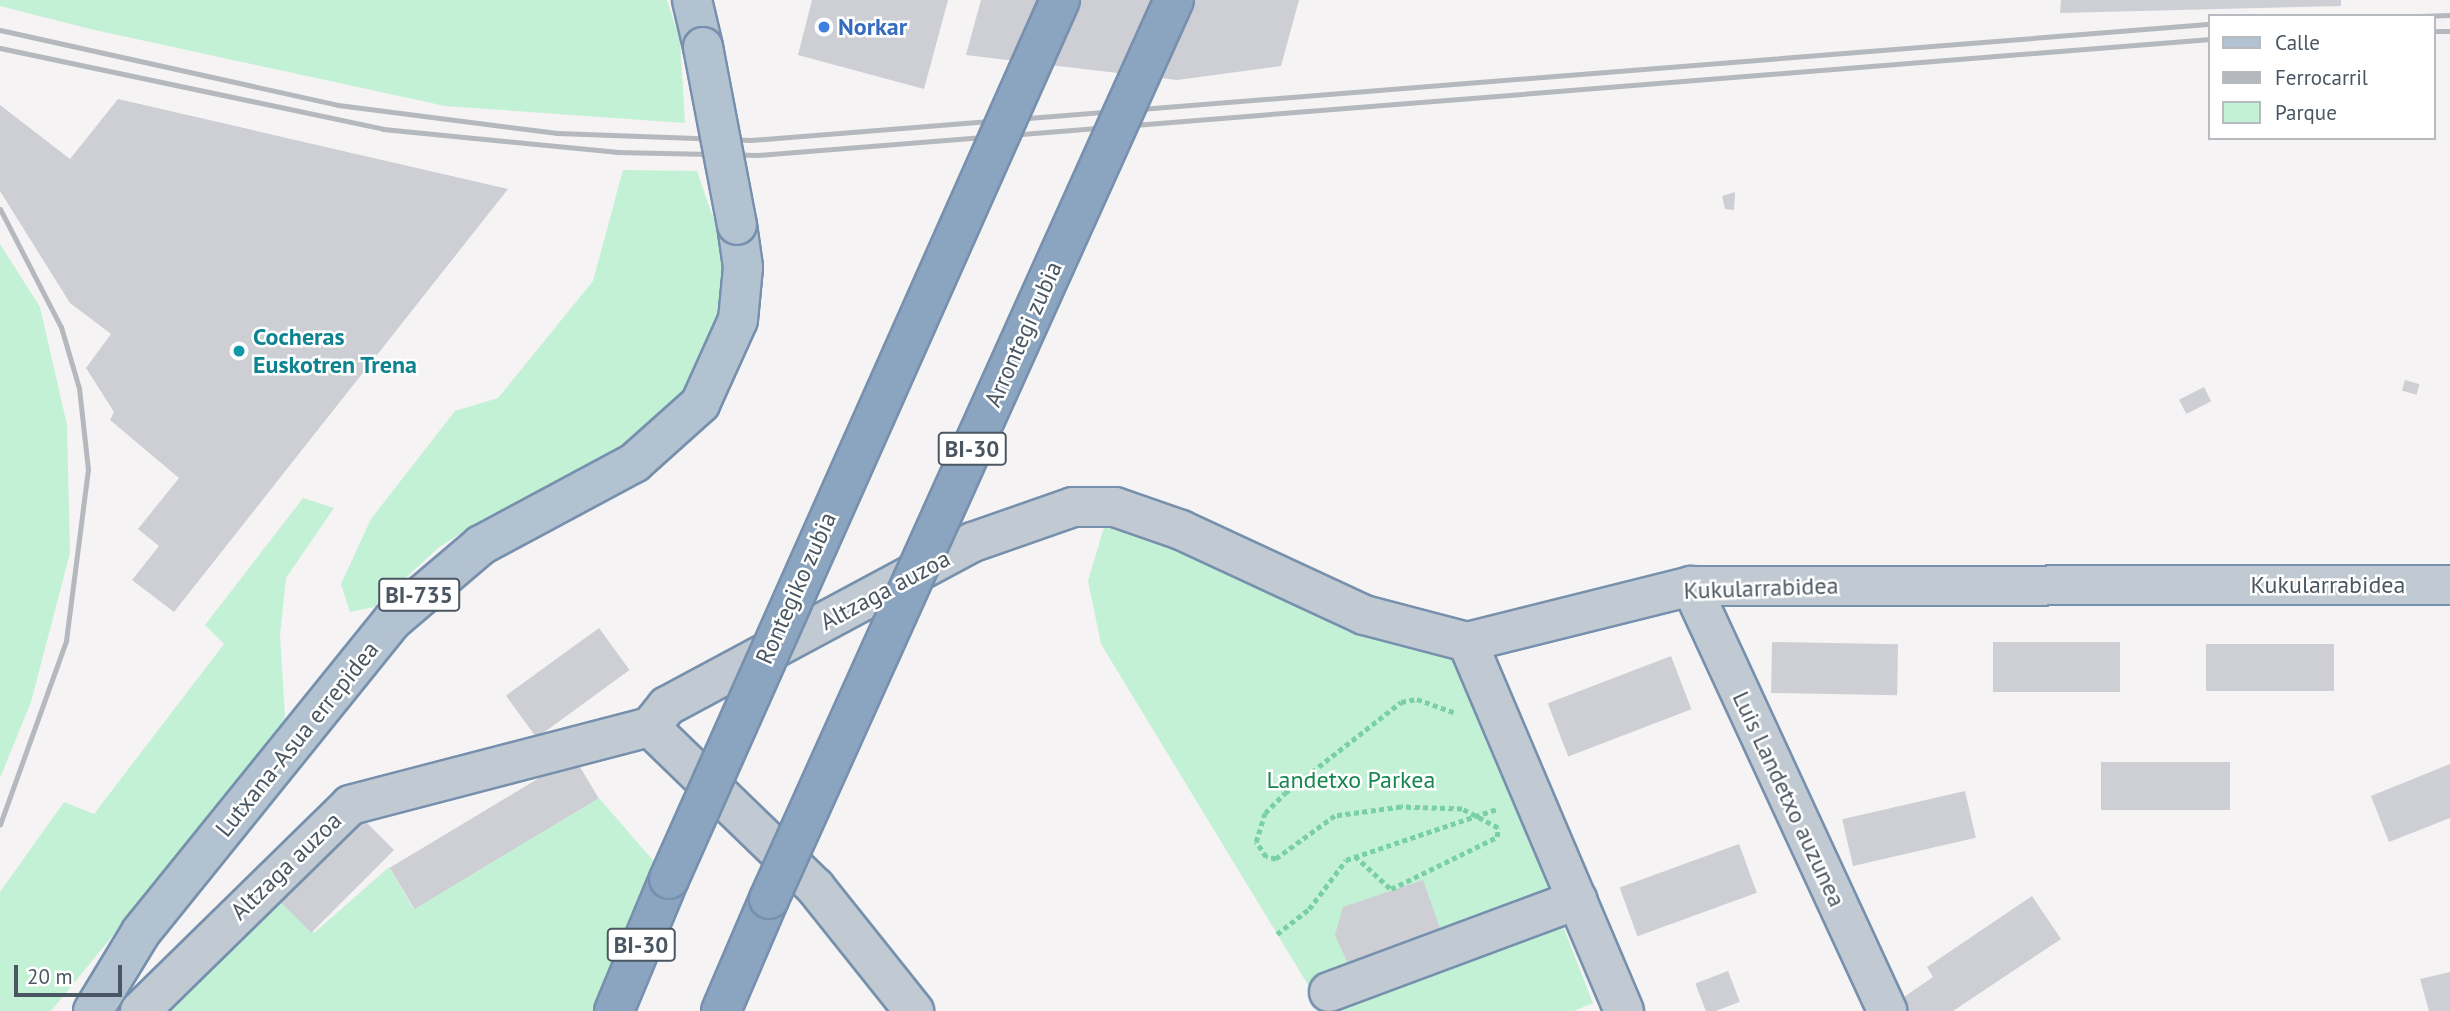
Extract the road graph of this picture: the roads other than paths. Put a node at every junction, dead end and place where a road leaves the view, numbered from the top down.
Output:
1 (692, 0) edge
2 (1060, 0) edge
3 (1174, 0) edge
4 (2440, 580) edge
5 (1691, 586) junction
6 (1466, 642) junction
7 (650, 727) junction
8 (1577, 900) junction
9 (1329, 992) dead end
10 (92, 1007) edge
11 (140, 1011) edge
12 (614, 1011) edge
13 (721, 1011) edge
14 (914, 1011) edge
15 (1624, 1011) edge
16 (1887, 1011) edge

1 - 10 main road, Lutxana-Asua errepidea / BI-735, bridge
2 - 12 highway, Rontegiko zubia / BI-30, bridge
3 - 13 highway, Arrontegi zubia / BI-30, bridge
4 - 5 street, Kukularrabidea
5 - 6 street, Kukularrabidea
5 - 16 street, Luis Landetxo auzunea
6 - 7 street, Altzaga auzoa
6 - 8 street
7 - 11 street, Altzaga auzoa
7 - 14 street
8 - 9 street
8 - 15 street

